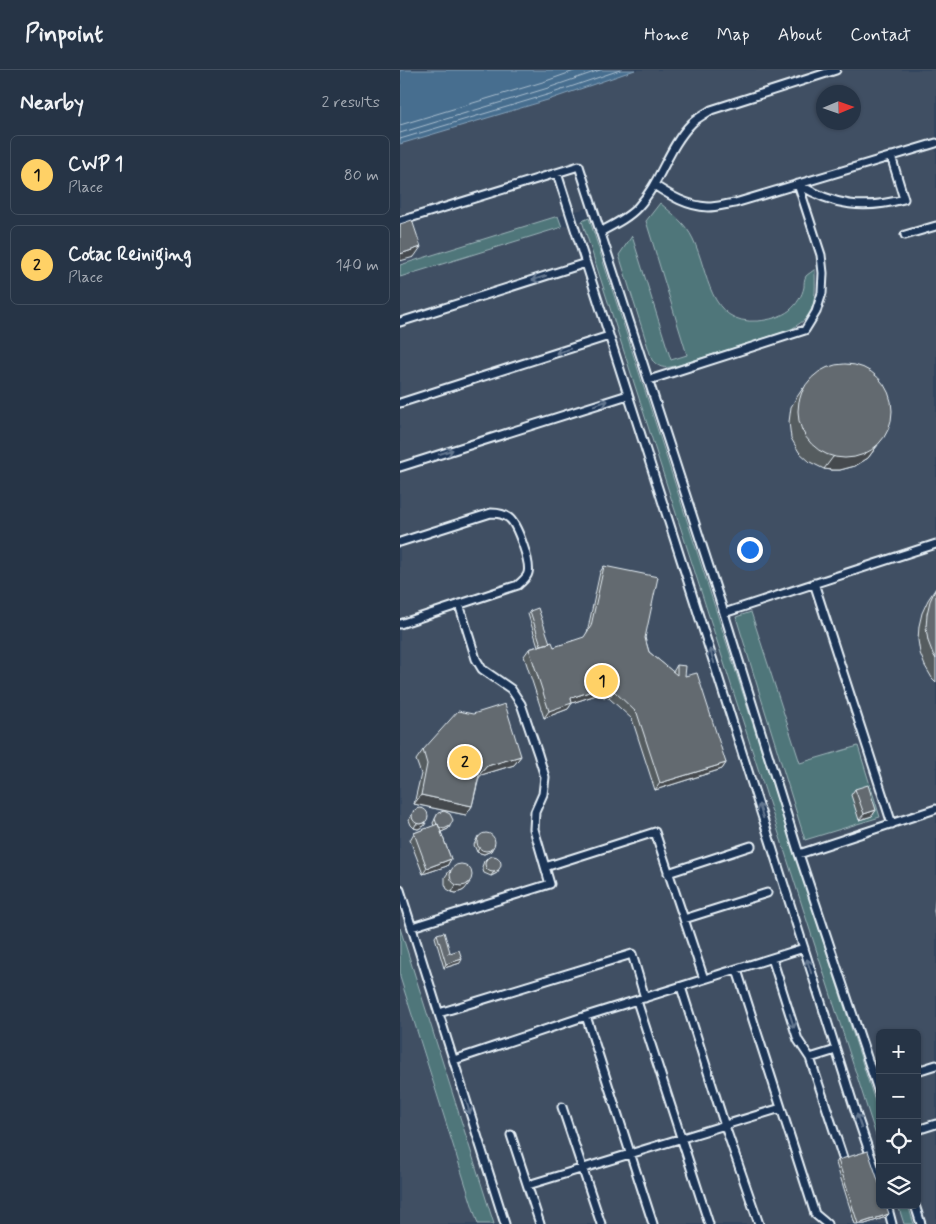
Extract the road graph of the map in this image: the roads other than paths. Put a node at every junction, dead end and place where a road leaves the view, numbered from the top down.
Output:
1 (836, 70) edge
2 (936, 143) edge
3 (891, 156) junction
4 (558, 173) junction
5 (798, 184) junction
6 (654, 185) junction
7 (400, 221) edge
8 (936, 226) edge
9 (600, 232) junction
10 (905, 235) dead end
11 (586, 263) junction
12 (400, 322) edge
13 (609, 336) junction
14 (649, 380) junction
15 (628, 394) junction
16 (400, 403) edge
17 (400, 467) edge
18 (400, 542) edge
19 (936, 544) edge
20 (814, 583) junction
21 (459, 604) junction
22 (724, 613) junction
23 (400, 624) edge
24 (936, 809) edge
25 (892, 824) junction
26 (751, 846) dead end
27 (800, 854) junction
28 (545, 867) junction
29 (668, 873) junction
30 (400, 890) edge
31 (767, 894) dead end
32 (684, 919) junction
33 (412, 927) junction
34 (804, 948) junction
35 (772, 958) junction
36 (737, 970) junction
37 (704, 980) junction
38 (681, 987) junction
39 (645, 998) junction
40 (637, 1000) junction
41 (439, 1013) junction
42 (586, 1016) junction
43 (836, 1050) junction
44 (810, 1058) junction
45 (454, 1060) junction
46 (936, 1064) edge
47 (921, 1070) edge
48 (876, 1077) edge
49 (562, 1107) dead end
50 (781, 1108) junction
51 (936, 1124) edge
52 (725, 1126) junction
53 (921, 1129) edge
54 (512, 1135) dead end
55 (682, 1139) junction
56 (630, 1154) junction
57 (582, 1169) junction
58 (876, 1172) edge
59 (848, 1175) edge
60 (528, 1185) junction
61 (887, 1209) edge
62 (916, 1209) edge
63 (505, 1224) edge
64 (540, 1224) edge
65 (600, 1224) edge
66 (653, 1224) edge
67 (709, 1224) edge
68 (759, 1224) edge
69 (827, 1224) edge
70 (892, 1224) edge
71 (922, 1224) edge

1 - 6 lane
2 - 3 lane
3 - 5 lane
3 - 5 lane
4 - 7 lane
4 - 9 lane
4 - 11 lane
5 - 6 lane
5 - 14 lane
6 - 9 lane
8 - 10 lane
9 - 14 lane
11 -> 12 lane
11 - 13 lane
13 - 15 lane
13 -> 16 lane
14 - 22 lane
17 -> 15 lane
34 -> 15 lane
18 - 21 lane
19 - 20 lane
20 - 22 lane
20 - 25 lane
21 - 23 lane
21 - 28 lane
22 - 27 lane
24 - 25 lane
25 - 27 lane
26 - 29 lane
27 - 48 lane
28 - 29 lane
28 - 33 lane
29 - 32 lane
30 - 33 lane
31 - 32 lane
32 - 37 lane
33 - 41 lane
34 - 35 lane
43 -> 34 lane
35 - 36 lane
35 -> 44 lane
36 - 37 lane
36 - 50 lane
37 - 38 lane
38 - 39 lane
38 - 52 lane
39 - 40 lane
39 - 41 lane
40 - 42 lane
40 - 55 lane
41 - 45 lane
42 - 45 lane
42 - 56 lane
43 - 44 lane
58 -> 43 lane
44 - 59 lane
45 -> 63 lane
46 - 47 lane
49 - 57 lane
50 - 52 lane
50 - 69 lane
51 - 53 lane
52 - 55 lane
52 - 68 lane
54 - 60 lane
55 - 56 lane
55 - 67 lane
56 - 57 lane
56 - 66 lane
57 - 60 lane
57 - 65 lane
60 - 64 lane
61 - 70 lane
62 - 71 lane

